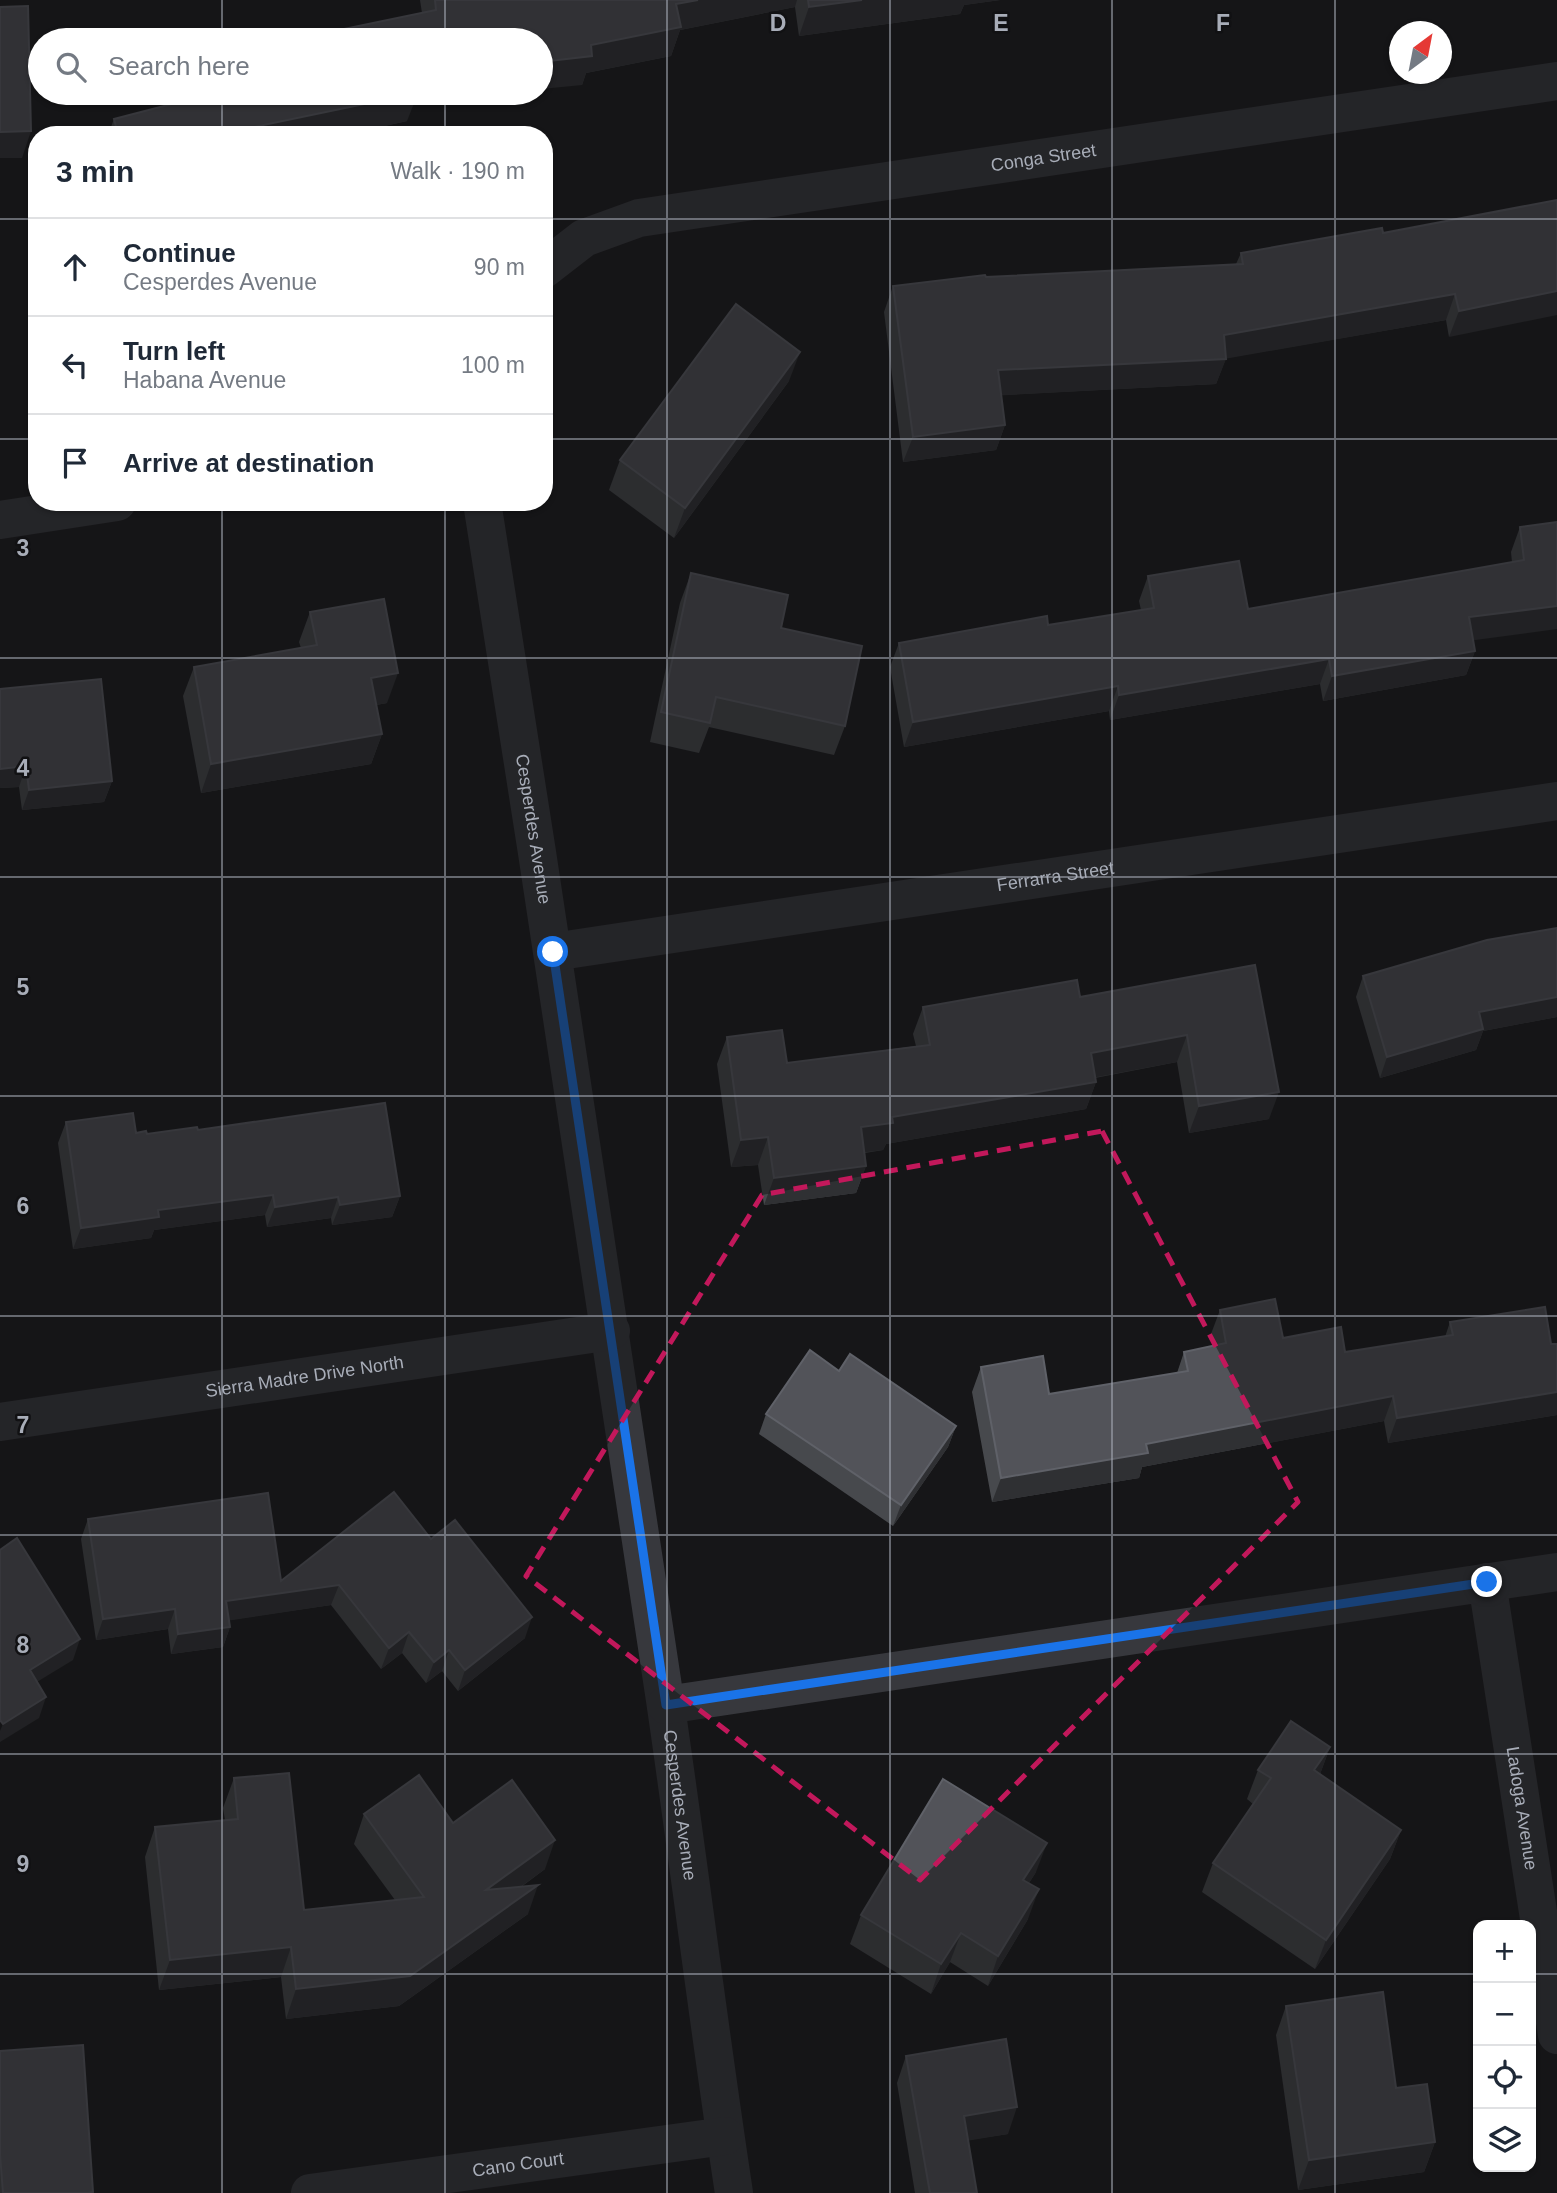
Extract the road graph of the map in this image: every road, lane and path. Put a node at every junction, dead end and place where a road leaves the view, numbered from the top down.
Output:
1 (1557, 81) edge
2 (553, 262) edge
3 (58, 511) edge
4 (483, 511) edge
5 (0, 520) edge
6 (1557, 801) edge
7 (553, 952) junction
8 (611, 1331) junction
9 (0, 1422) edge
10 (1557, 1572) edge
11 (1487, 1582) junction
12 (666, 1705) junction
13 (1557, 2035) edge
14 (725, 2136) junction
15 (310, 2193) edge
16 (734, 2193) edge

1 - 2 street, Conga Street
3 - 5 street
4 - 7 street, Cesperdes Avenue
6 - 7 street, Ferrarra Street
7 - 8 street, Cesperdes Avenue
8 - 9 street, Sierra Madre Drive North
8 - 12 street, Cesperdes Avenue
10 - 11 street
11 - 12 street
11 - 13 street, Ladoga Avenue
12 - 14 street, Cesperdes Avenue
14 - 15 street, Cano Court
14 - 16 street, Cesperdes Avenue

